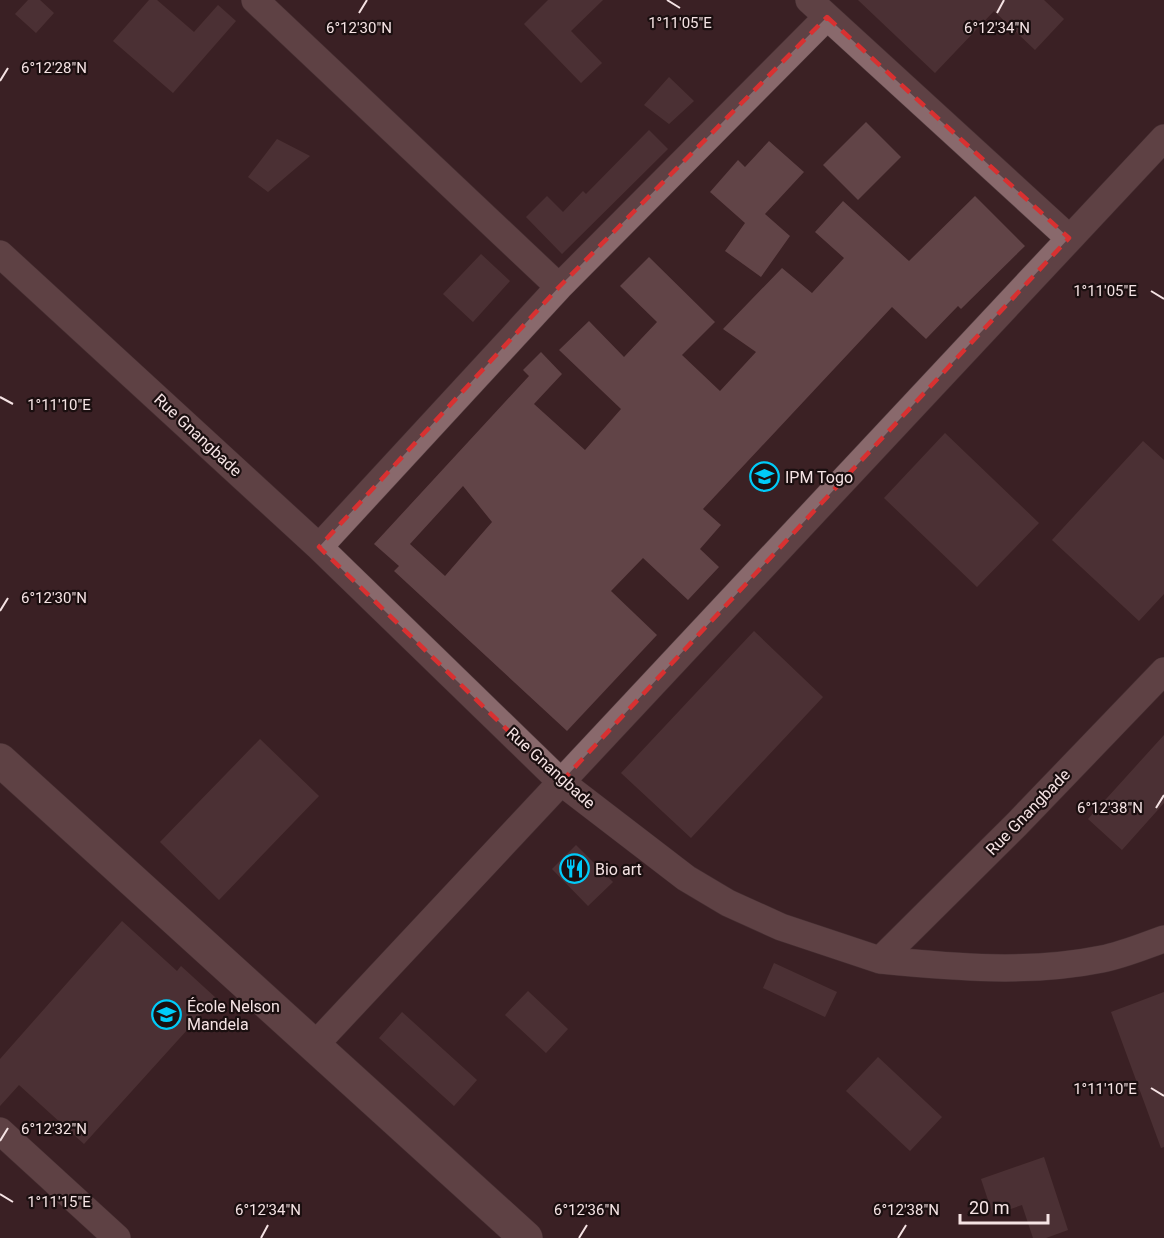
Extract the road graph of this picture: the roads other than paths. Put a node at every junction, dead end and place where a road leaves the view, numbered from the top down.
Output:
1 (255, 0) edge
2 (818, 9) edge
3 (1164, 138) edge
4 (1069, 238) junction
5 (0, 254) edge
6 (559, 287) junction
7 (319, 547) junction
8 (1164, 671) edge
9 (0, 760) edge
10 (561, 782) junction
11 (1164, 939) edge
12 (880, 960) junction
13 (314, 1046) junction
14 (0, 1131) edge
15 (117, 1238) edge
16 (526, 1238) edge

1 - 6 street
2 - 4 street
2 - 6 street
3 - 4 street
4 - 10 street
5 - 7 street, Rue Gnangbade
6 - 7 street
7 - 10 street, Rue Gnangbade
8 - 12 street, Rue Gnangbade
9 - 13 street
10 - 12 street, Rue Gnangbade
10 - 13 street
11 - 12 street
13 - 16 street
14 - 15 street

